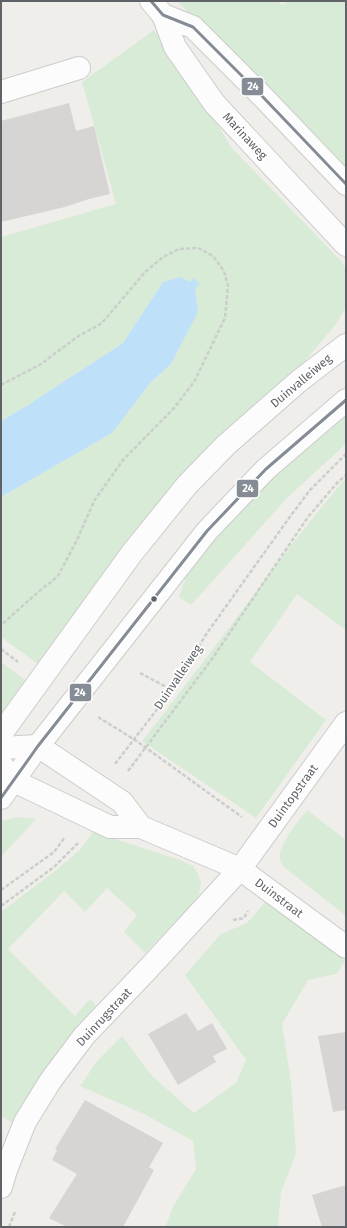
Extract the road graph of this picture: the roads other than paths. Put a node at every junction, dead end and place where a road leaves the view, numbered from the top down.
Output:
1 (157, 8) edge
2 (79, 68) dead end
3 (1, 92) edge
4 (346, 184) edge
5 (346, 245) edge
6 (346, 345) edge
7 (346, 400) edge
8 (346, 723) edge
9 (1, 734) edge
10 (38, 746) junction
11 (1, 748) edge
12 (7, 772) edge
13 (1, 798) edge
14 (141, 827) junction
15 (240, 869) junction
16 (346, 947) edge
17 (1, 1187) edge

1 - 4 street, Marinaweg
1 - 5 street, Marinaweg
2 - 3 street
6 - 9 street, Duinvalleiweg
7 - 10 street
8 - 15 street, Duintopstraat
10 - 11 street
10 - 12 street
10 - 14 street, Duinstraat
12 - 13 street
12 - 14 street, Duinstraat
14 - 15 street, Duinstraat
15 - 16 street, Duinstraat
15 - 17 street, Duinrugstraat

